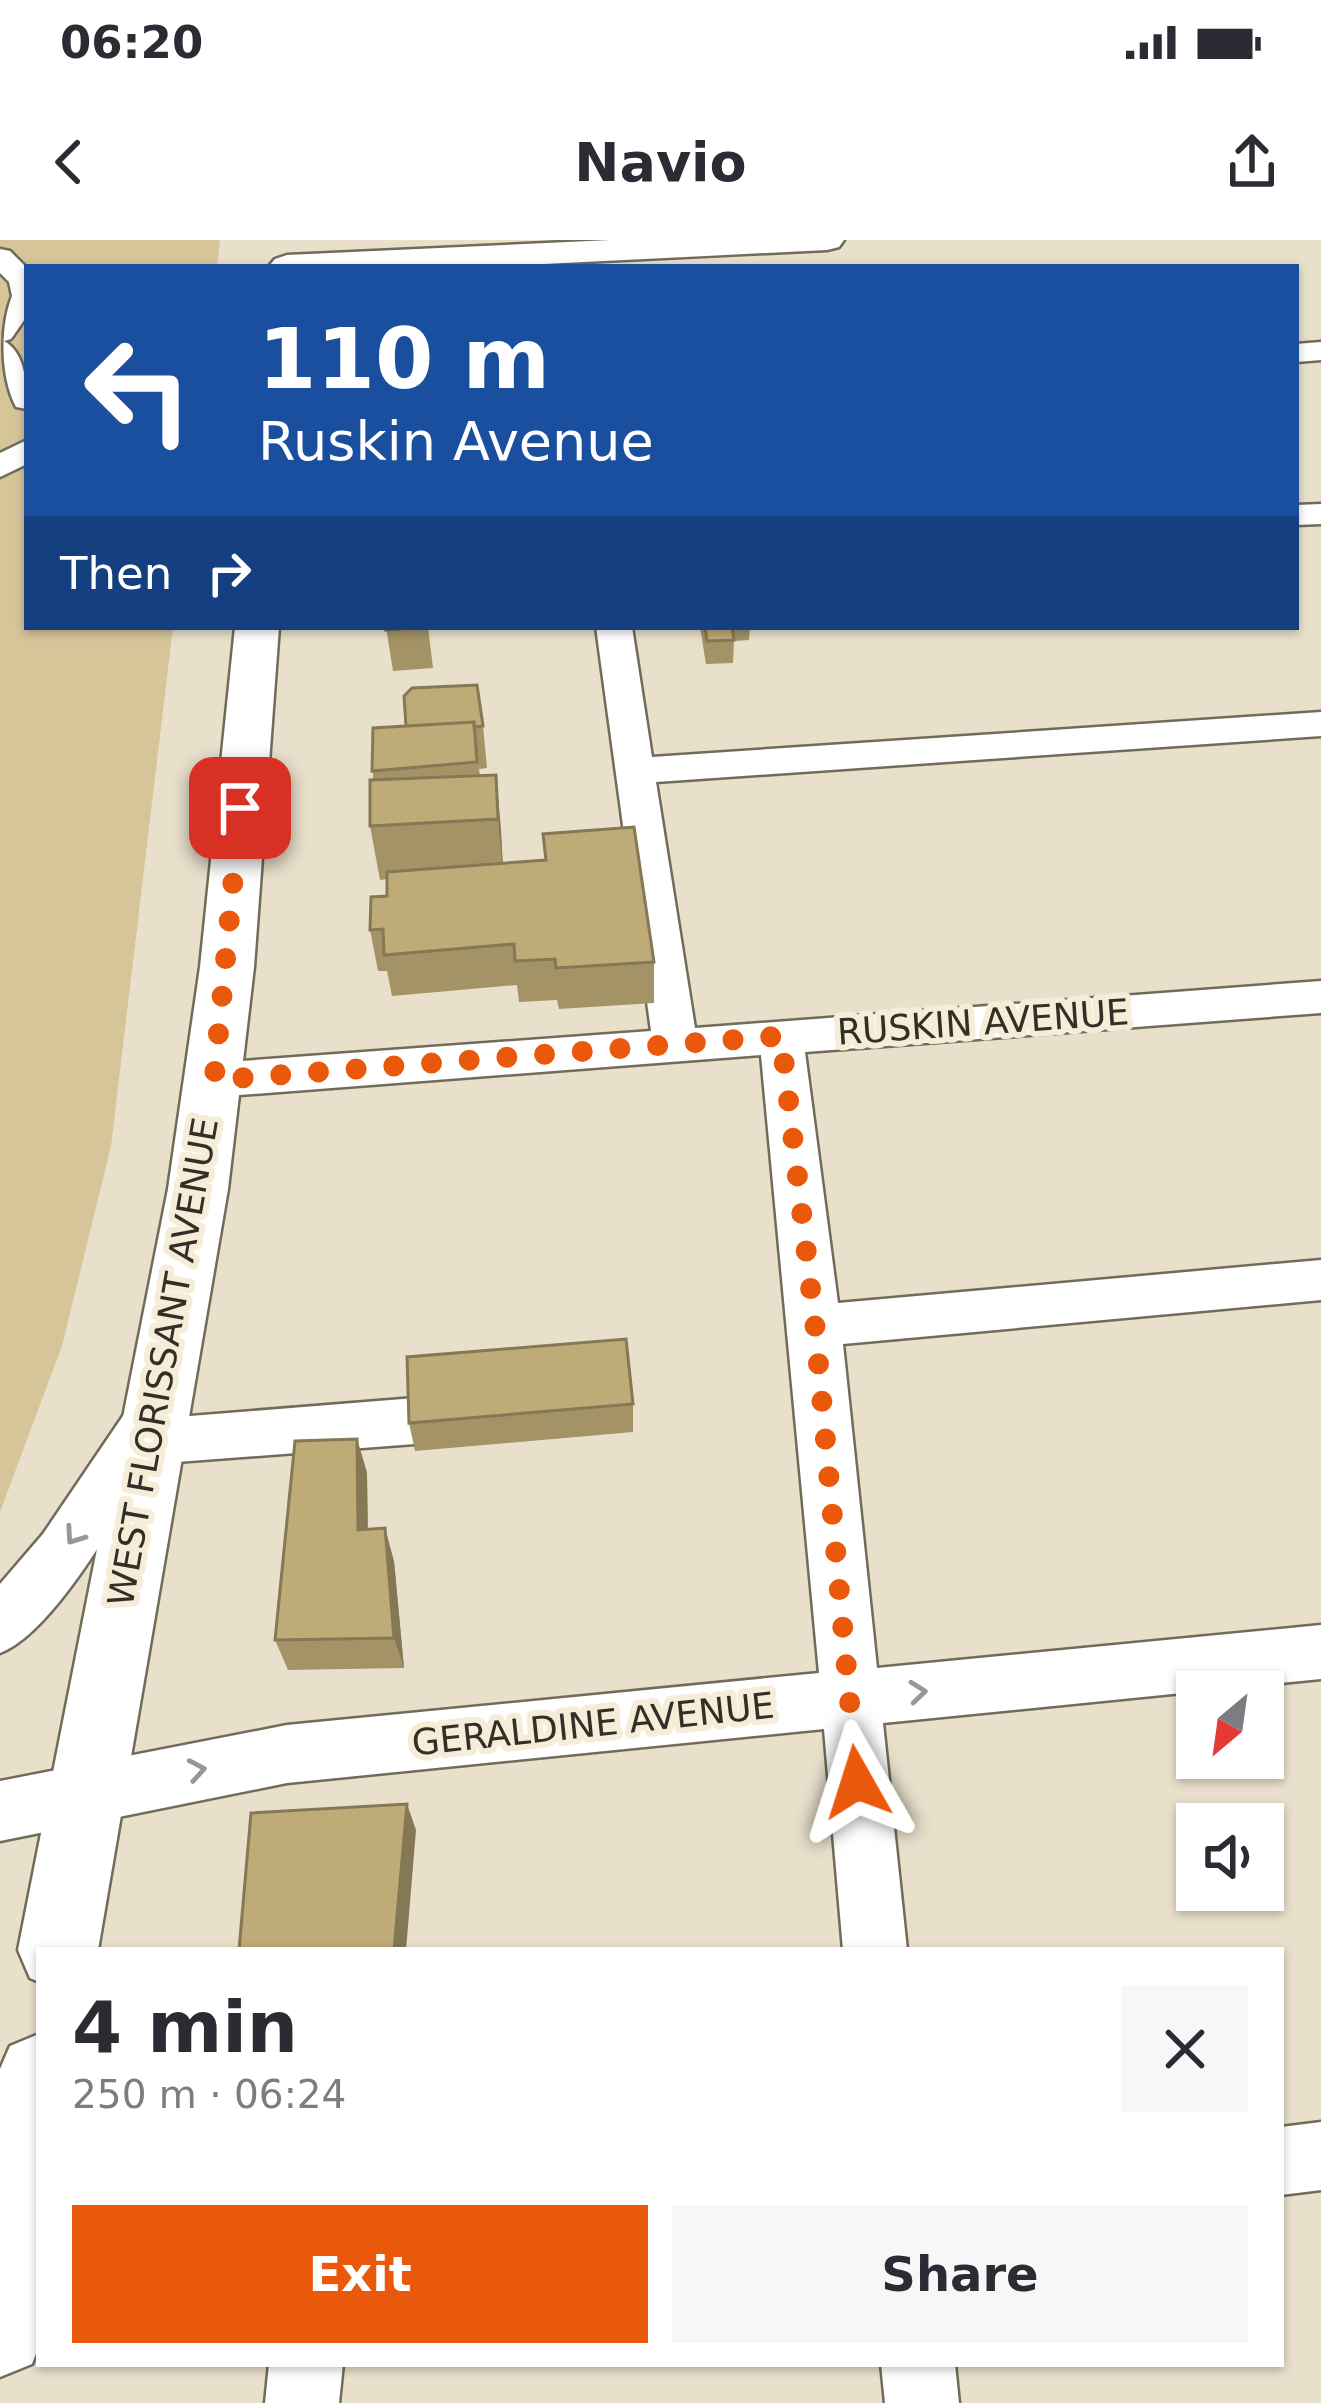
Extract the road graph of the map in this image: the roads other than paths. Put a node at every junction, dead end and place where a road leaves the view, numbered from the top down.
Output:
1 (290, 240) edge
2 (307, 240) edge
3 (827, 240) edge
4 (0, 257) edge
5 (563, 260) edge
6 (402, 264) edge
7 (24, 284) edge
8 (24, 300) edge
9 (0, 333) edge
10 (0, 349) edge
11 (17, 401) edge
12 (257, 630) edge
13 (614, 630) edge
14 (1321, 724) edge
15 (635, 771) junction
16 (1321, 997) edge
17 (781, 1036) junction
18 (675, 1045) junction
19 (214, 1080) junction
20 (1321, 1280) edge
21 (815, 1326) junction
22 (415, 1421) edge
23 (156, 1423) junction
24 (0, 1626) edge
25 (1321, 1652) edge
26 (848, 1699) junction
27 (82, 1796) junction
28 (0, 1811) edge
29 (58, 1947) edge
30 (875, 1947) edge
31 (24, 2100) edge
32 (1321, 2156) edge
33 (1284, 2161) edge
34 (29, 2210) edge
35 (0, 2332) edge
36 (306, 2367) edge
37 (918, 2367) edge
38 (302, 2403) edge
39 (922, 2403) edge

1 - 2 main road
3 - 5 main road
4 - 7 street
5 - 6 main road
8 - 9 street
10 - 11 street
12 - 19 main road, WEST FLORISSANT AVENUE
13 - 15 street
14 - 15 street
15 - 18 street
16 - 17 street, RUSKIN AVENUE
17 - 18 street, RUSKIN AVENUE
17 - 21 street
18 - 19 street, RUSKIN AVENUE
19 - 23 main road, WEST FLORISSANT AVENUE
20 - 21 street
21 - 26 street
22 - 23 street
23 -> 24 street
23 - 27 main road, WEST FLORISSANT AVENUE
26 -> 25 street, GERALDINE AVENUE
27 -> 26 street, GERALDINE AVENUE
26 - 30 street
27 - 28 street, GERALDINE AVENUE
27 - 29 main road, WEST FLORISSANT AVENUE
31 - 34 main road
32 - 33 street
34 - 35 main road
36 - 38 street
37 - 39 street

